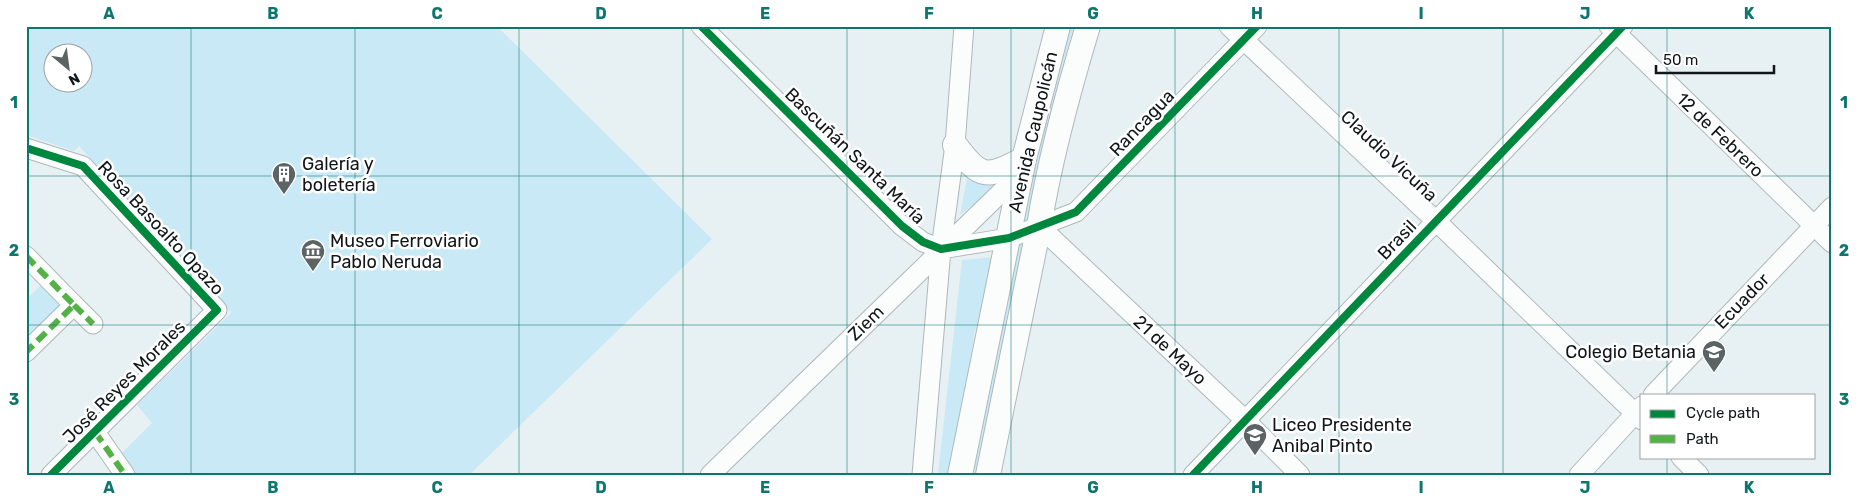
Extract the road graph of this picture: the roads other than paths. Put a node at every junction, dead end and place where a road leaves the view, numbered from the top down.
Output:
1 (964, 26) edge
2 (1058, 26) edge
3 (1088, 26) edge
4 (1229, 26) edge
5 (1257, 26) edge
6 (1616, 29) edge
7 (709, 31) edge
8 (1244, 40) junction
9 (955, 145) junction
10 (26, 148) edge
11 (1023, 165) junction
12 (1832, 206) edge
13 (1436, 221) junction
14 (1039, 226) junction
15 (1813, 226) junction
16 (1009, 238) junction
17 (1832, 243) edge
18 (942, 249) junction
19 (26, 256) edge
20 (74, 305) junction
21 (217, 310) joint
22 (92, 324) dead end
23 (26, 352) edge
24 (1654, 394) edge
25 (1640, 413) edge
26 (1245, 420) junction
27 (95, 432) junction
28 (1682, 458) edge
29 (52, 475) edge
30 (125, 475) edge
31 (710, 475) edge
32 (922, 475) edge
33 (960, 475) edge
34 (988, 475) edge
35 (1193, 475) edge
36 (1300, 475) edge
37 (1579, 475) edge
38 (1700, 475) edge

1 - 9 street
2 - 11 main road, Avenida Caupolicán
3 - 14 main road, Avenida Caupolicán
4 - 8 street, Claudio Vicuña
5 - 8 street, Rancagua
6 - 13 street, Brasil
6 - 15 street, 12 de Febrero
7 - 18 street, Bascuñán Santa María
8 - 13 street, Claudio Vicuña
8 - 14 street, Rancagua
9 - 11 main road
9 - 18 street
10 - 21 street, Rosa Basoalto Opazo
11 - 16 main road, Avenida Caupolicán
11 - 18 street, Ziem
12 - 15 street, Ecuador
13 - 25 street, Claudio Vicuña
13 - 26 street, Brasil
14 - 16 street
14 - 26 street, 21 de Mayo
14 - 34 main road, Avenida Caupolicán
15 - 17 street, 12 de Febrero
15 - 24 street, Ecuador
16 - 18 street
16 - 33 main road, Avenida Caupolicán
18 - 31 street, Ziem
18 - 32 street
19 - 20 street
20 - 22 street
20 - 23 street
21 - 27 street, José Reyes Morales
25 - 37 street
26 - 35 street, Brasil
26 - 36 street, 21 de Mayo
27 - 29 street, José Reyes Morales
27 - 30 street
28 - 38 street

